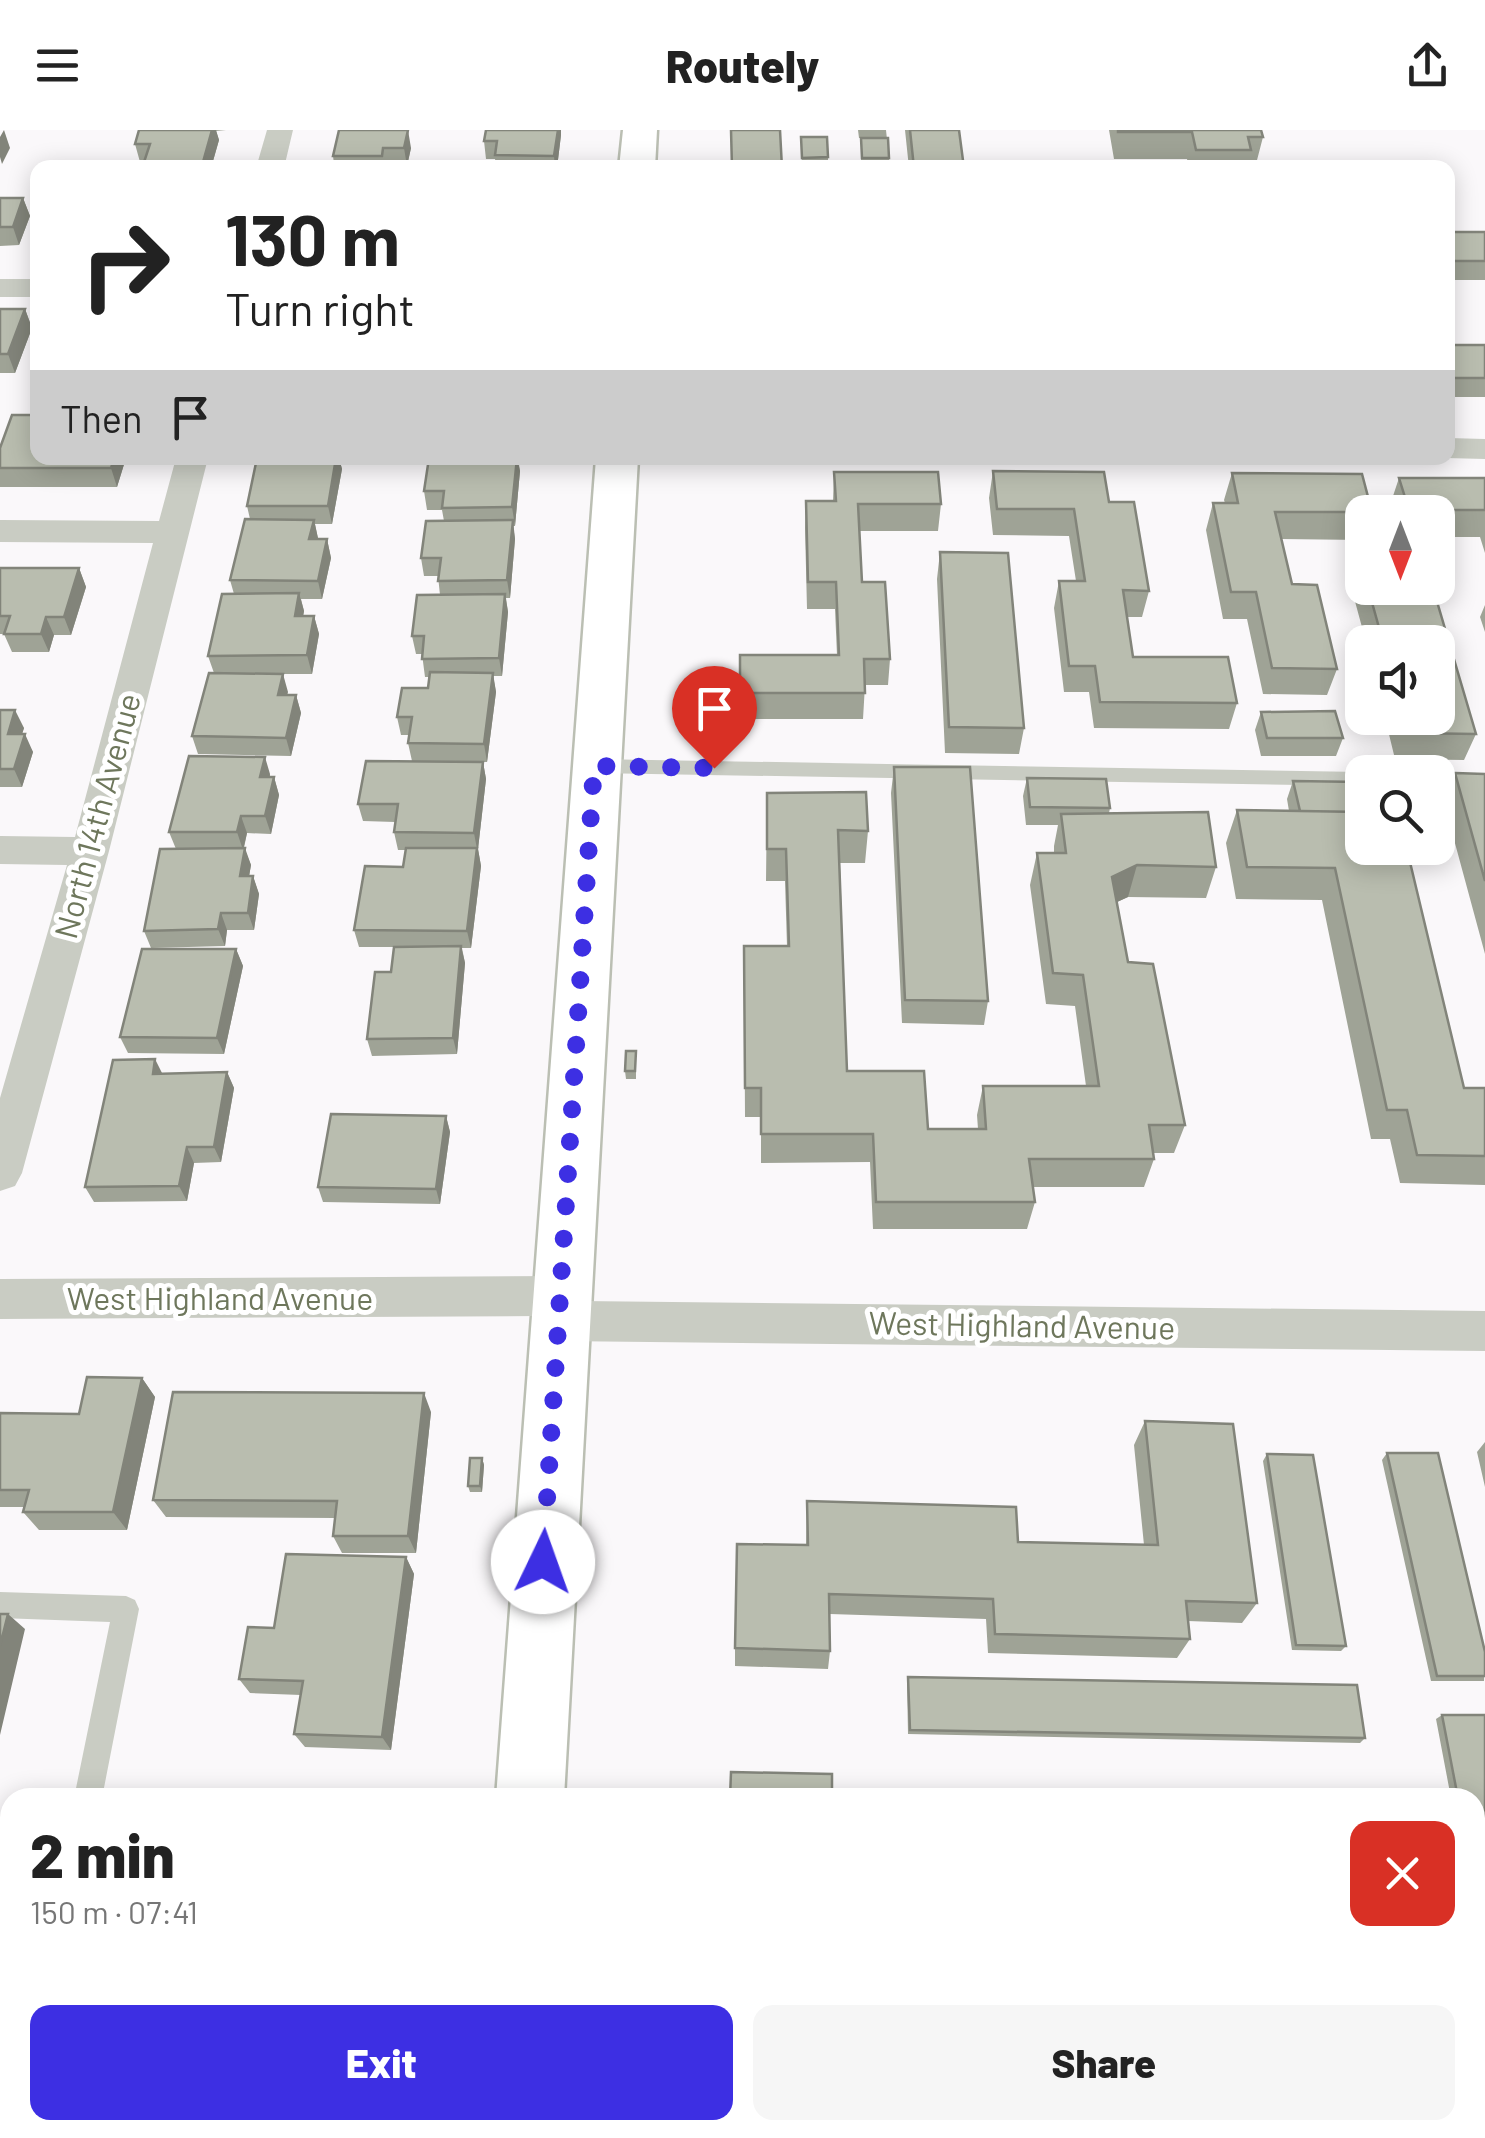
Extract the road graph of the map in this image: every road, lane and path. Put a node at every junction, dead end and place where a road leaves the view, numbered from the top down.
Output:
1 (280, 130) edge
2 (640, 130) edge
3 (272, 160) edge
4 (638, 160) edge
5 (0, 288) edge
6 (30, 288) edge
7 (1455, 448) edge
8 (1485, 449) edge
9 (190, 465) edge
10 (617, 465) edge
11 (0, 531) edge
12 (173, 532) junction
13 (594, 766) junction
14 (1345, 779) edge
15 (1455, 780) edge
16 (1485, 781) edge
17 (0, 850) edge
18 (90, 851) junction
19 (0, 1173) edge
20 (0, 1298) edge
21 (559, 1308) junction
22 (1485, 1332) edge
23 (0, 1605) edge
24 (90, 1788) edge
25 (531, 1788) edge

1 - 3 street
2 - 4 street
5 - 6 street
7 - 8 street
9 - 12 street, North 14th Avenue
10 - 13 street
11 - 12 street
12 - 18 street, North 14th Avenue
13 - 14 lane
13 - 21 street
15 - 16 lane
17 - 18 street
18 - 19 street, North 14th Avenue
20 - 21 street, West Highland Avenue
21 - 22 street, West Highland Avenue
21 - 25 street
23 - 24 lane

